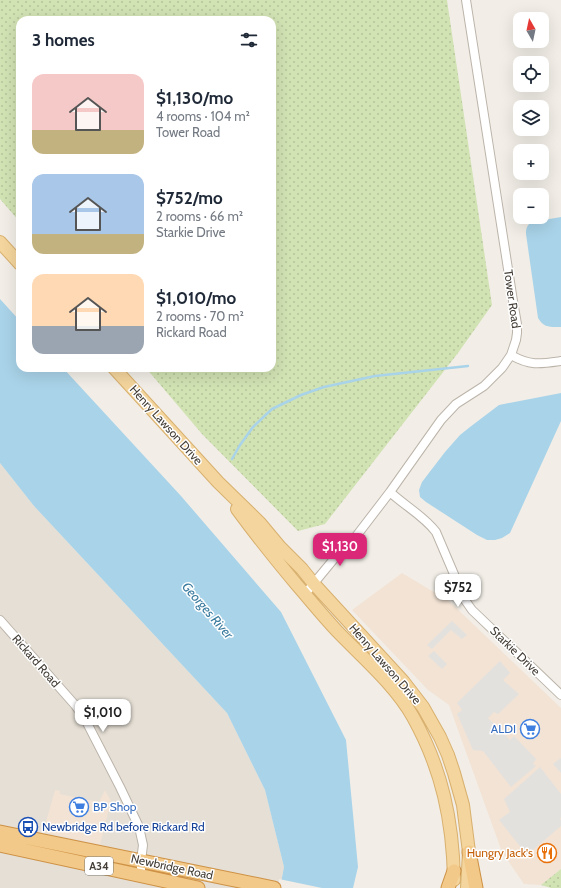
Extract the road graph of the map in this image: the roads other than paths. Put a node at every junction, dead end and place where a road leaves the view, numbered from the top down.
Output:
1 (466, 0) edge
2 (0, 242) edge
3 (16, 260) edge
4 (511, 355) junction
5 (561, 361) edge
6 (118, 372) edge
7 (218, 482) junction
8 (390, 492) junction
9 (314, 584) junction
10 (305, 594) junction
11 (0, 620) edge
12 (561, 695) edge
13 (0, 832) edge
14 (0, 845) edge
15 (469, 852) junction
16 (141, 861) junction
17 (454, 871) junction
18 (141, 875) junction
19 (198, 888) edge
20 (274, 888) edge
21 (448, 888) edge
22 (454, 888) edge
23 (467, 888) edge
24 (476, 888) edge

1 - 4 street, Tower Road
2 - 3 main road
4 - 5 street
4 - 8 street, Tower Road
6 - 7 main road, Henry Lawson Drive
7 - 9 main road, Henry Lawson Drive
7 - 10 main road, Henry Lawson Drive
8 - 9 street, Tower Road
8 - 12 street, Starkie Drive
9 - 10 street, Tower Road
9 - 15 main road, Henry Lawson Drive
10 - 17 main road, Henry Lawson Drive
11 - 16 street, Rickard Road
13 - 16 highway, Newbridge Road / A34
14 - 18 highway, Newbridge Road / A34
15 - 23 main road, Henry Lawson Drive
15 - 24 highway
16 - 18 street, Rickard Road
16 - 20 highway, Newbridge Road / A34
17 - 21 highway
17 - 22 main road, Henry Lawson Drive
18 - 19 highway, Newbridge Road / A34

